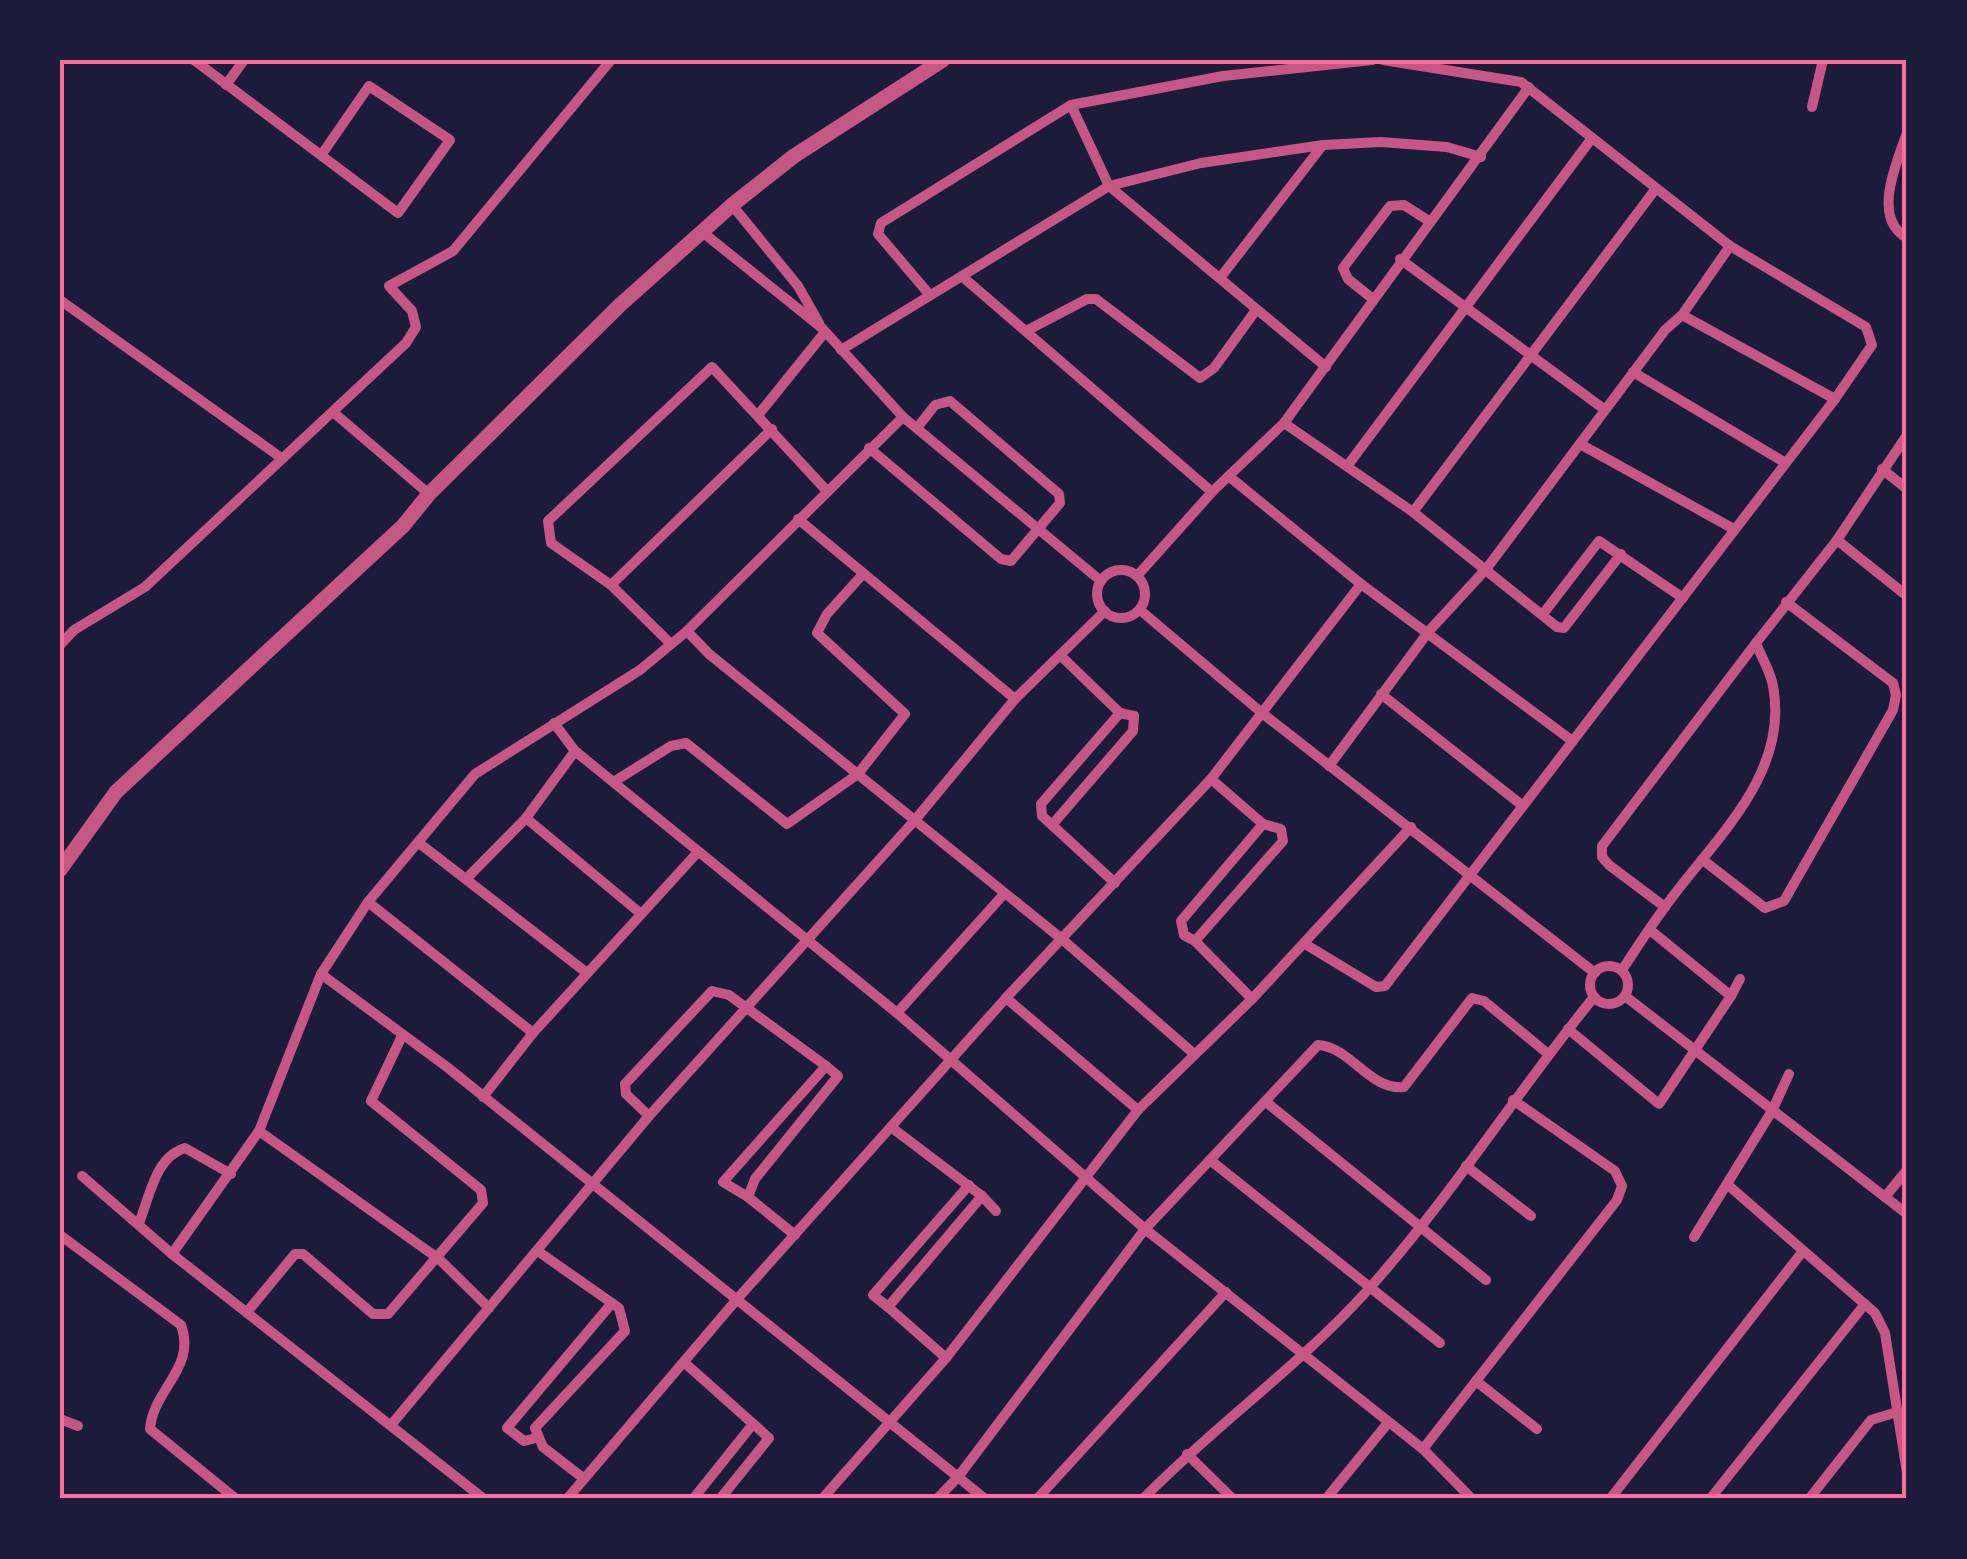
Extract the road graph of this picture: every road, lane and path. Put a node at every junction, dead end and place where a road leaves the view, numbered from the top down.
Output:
1 (194, 60) edge
2 (244, 60) edge
3 (610, 60) edge
4 (942, 60) edge
5 (1372, 60) edge
6 (1383, 60) edge
7 (1823, 60) edge
8 (226, 84) junction
9 (1529, 87) junction
10 (1072, 105) junction
11 (1812, 107) dead end
12 (1907, 133) edge
13 (1592, 138) junction
14 (1323, 145) junction
15 (322, 154) junction
16 (1482, 156) junction
17 (1109, 186) junction
18 (1654, 191) junction
19 (732, 205) junction
20 (1429, 221) junction
21 (702, 231) junction
22 (1907, 238) edge
23 (1730, 246) junction
24 (1400, 259) junction
25 (964, 278) junction
26 (1220, 278) junction
27 (930, 294) junction
28 (1373, 298) junction
29 (60, 300) edge
30 (1467, 309) junction
31 (1256, 310) junction
32 (1682, 314) junction
33 (823, 330) junction
34 (1028, 330) junction
35 (842, 350) junction
36 (1532, 356) junction
37 (1326, 367) junction
38 (1633, 372) junction
39 (1835, 399) junction
40 (1604, 409) junction
41 (334, 412) junction
42 (758, 414) junction
43 (903, 417) junction
44 (1284, 422) junction
45 (917, 428) junction
46 (772, 430) junction
47 (1907, 436) edge
48 (1580, 444) junction
49 (870, 448) junction
50 (280, 457) junction
51 (1784, 462) junction
52 (1348, 465) junction
53 (1882, 470) junction
54 (1230, 478) junction
55 (1907, 489) edge
56 (827, 491) junction
57 (1212, 492) junction
58 (429, 494) junction
59 (1412, 512) junction
60 (798, 519) junction
61 (1732, 528) junction
62 (1038, 530) junction
63 (1837, 540) junction
64 (1621, 554) junction
65 (1486, 568) junction
66 (863, 574) junction
67 (1138, 576) junction
68 (1101, 582) junction
69 (1361, 584) junction
70 (611, 585) junction
71 (1907, 596) edge
72 (1684, 598) junction
73 (1786, 602) junction
74 (1140, 610) junction
75 (1105, 612) junction
76 (1543, 614) junction
77 (687, 631) junction
78 (1430, 631) junction
79 (1756, 643) junction
80 (671, 644) junction
81 (60, 645) edge
82 (1062, 656) junction
83 (1381, 694) junction
84 (1015, 699) junction
85 (1120, 713) junction
86 (1262, 713) junction
87 (554, 722) junction
88 (1571, 740) junction
89 (575, 752) junction
90 (1329, 766) junction
91 (858, 774) junction
92 (1212, 779) junction
93 (616, 781) junction
94 (1523, 806) junction
95 (526, 818) junction
96 (915, 820) junction
97 (1264, 824) junction
98 (1052, 826) junction
99 (1411, 827) junction
100 (420, 843) junction
101 (697, 853) junction
102 (1703, 860) junction
103 (60, 870) edge
104 (1472, 875) junction
105 (468, 877) junction
106 (1114, 882) junction
107 (1004, 894) junction
108 (368, 902) junction
109 (1665, 906) junction
110 (640, 913) junction
111 (1650, 930) junction
112 (808, 940) junction
113 (1063, 940) junction
114 (1196, 940) junction
115 (1305, 944) junction
116 (1622, 970) junction
117 (587, 973) junction
118 (1595, 973) junction
119 (321, 974) junction
120 (1740, 979) dead end
121 (1594, 996) junction
122 (1625, 996) junction
123 (1732, 996) junction
124 (1006, 998) junction
125 (1252, 998) junction
126 (746, 1008) junction
127 (897, 1012) junction
128 (1568, 1029) junction
129 (533, 1033) junction
130 (402, 1036) junction
131 (1694, 1050) junction
132 (1193, 1053) junction
133 (1547, 1054) junction
134 (950, 1060) junction
135 (826, 1066) junction
136 (1789, 1074) dead end
137 (483, 1097) junction
138 (1513, 1100) junction
139 (1266, 1102) junction
140 (1138, 1110) junction
141 (1772, 1111) junction
142 (650, 1116) junction
143 (891, 1127) junction
144 (259, 1131) junction
145 (1210, 1160) junction
146 (1466, 1166) junction
147 (1907, 1170) edge
148 (231, 1174) junction
149 (1086, 1174) junction
150 (82, 1176) dead end
151 (969, 1184) junction
152 (1728, 1185) junction
153 (592, 1186) junction
154 (982, 1196) junction
155 (748, 1197) junction
156 (1885, 1197) junction
157 (996, 1211) dead end
158 (1907, 1214) edge
159 (1531, 1216) dead end
160 (140, 1223) junction
161 (1420, 1223) junction
162 (1145, 1229) junction
163 (60, 1235) edge
164 (795, 1235) junction
165 (1694, 1237) dead end
166 (1804, 1251) junction
167 (539, 1252) junction
168 (172, 1254) junction
169 (438, 1259) junction
170 (1486, 1280) dead end
171 (1369, 1288) junction
172 (1226, 1292) junction
173 (738, 1298) junction
174 (612, 1303) junction
175 (1865, 1304) junction
176 (490, 1308) junction
177 (888, 1308) junction
178 (247, 1312) junction
179 (1440, 1343) dead end
180 (1308, 1354) junction
181 (946, 1358) junction
182 (686, 1364) junction
183 (1476, 1381) junction
184 (1898, 1412) junction
185 (60, 1419) edge
186 (891, 1422) junction
187 (754, 1424) junction
188 (1387, 1424) junction
189 (391, 1425) junction
190 (78, 1426) dead end
191 (1537, 1429) dead end
192 (536, 1438) junction
193 (1423, 1449) junction
194 (1187, 1454) junction
195 (1907, 1473) edge
196 (583, 1478) junction
197 (958, 1478) junction
198 (1334, 1489) junction
199 (236, 1499) edge
200 (484, 1499) edge
201 (567, 1499) edge
202 (693, 1499) edge
203 (720, 1499) edge
204 (822, 1499) edge
205 (937, 1499) edge
206 (984, 1499) edge
207 (1037, 1499) edge
208 (1143, 1499) edge
209 (1233, 1499) edge
210 (1326, 1499) edge
211 (1345, 1499) edge
212 (1472, 1499) edge
213 (1610, 1499) edge
214 (1710, 1499) edge
215 (1810, 1499) edge

1 - 8 street
2 - 8 street
3 - 41 street
4 - 19 street
5 - 10 street
6 - 9 street
7 - 11 street
8 - 15 street
9 - 13 street
9 - 16 street
10 - 17 street
10 - 27 street
12 - 22 street
13 - 18 street
13 - 30 street
14 - 16 street
14 - 17 street
14 - 26 street
15 - 15 street
16 - 20 street
17 - 25 street
17 - 26 street
18 - 23 street
18 - 36 street
19 - 21 street
19 - 33 street
20 - 24 street
20 - 28 street
21 - 33 street
21 - 58 street
23 - 32 street
23 - 39 street
24 - 28 street
24 - 30 street
25 - 27 street
25 - 34 street
26 - 31 street
27 - 35 street
28 - 37 street
29 - 50 street
30 - 36 street
30 - 52 street
31 - 34 street
31 - 37 street
32 - 38 street
32 - 39 street
33 - 35 street
33 - 42 street
34 - 57 street
35 - 43 street
36 - 40 street
36 - 59 street
37 - 44 street
38 - 40 street
38 - 51 street
39 - 51 street
40 - 48 street
41 - 50 street
41 - 58 street
42 - 46 street
42 - 70 street
43 - 45 street
43 - 49 street
44 - 52 street
44 - 54 street
45 - 62 street
45 - 62 street
46 - 56 street
46 - 70 street
47 - 53 street
48 - 61 street
48 - 65 street
49 - 56 street
49 - 62 street
50 - 81 street
51 - 61 street
52 - 59 street
53 - 55 street
53 - 63 street
54 - 57 street
54 - 69 street
56 - 60 street
57 - 67 street
58 - 103 street
59 - 65 street
60 - 66 street
60 - 77 street
61 - 72 street
62 - 68 street
63 - 71 street
63 - 73 street
64 - 72 street
64 - 76 street
64 - 76 street
65 - 76 street
65 - 78 street
66 - 84 street
66 - 91 street
67 - 68 street
67 - 74 street
68 - 75 street
69 - 78 street
69 - 86 street
70 - 80 street
72 - 88 street
73 - 79 street
73 - 102 street
74 - 75 street
74 - 86 street
75 - 82 street
77 - 80 street
77 - 91 street
78 - 83 street
78 - 88 street
79 - 102 street
79 - 109 street
80 - 87 street
82 - 84 street
82 - 85 street
83 - 90 street
83 - 94 street
84 - 96 street
85 - 98 street
85 - 98 street
86 - 90 street
86 - 92 street
87 - 89 street
87 - 100 street
88 - 94 street
89 - 93 street
89 - 95 street
90 - 99 street
91 - 93 street
91 - 96 street
92 - 97 street
92 - 106 street
93 - 101 street
94 - 104 street
95 - 105 street
95 - 110 street
96 - 107 street
96 - 112 street
97 - 114 street
97 - 114 street
98 - 106 street
99 - 104 street
99 - 115 street
100 - 105 street
100 - 108 street
101 - 110 street
101 - 112 street
102 - 109 street
104 - 115 street
104 - 118 street
105 - 117 street
106 - 113 street
107 - 113 street
107 - 127 street
108 - 119 street
108 - 129 street
109 - 111 street
110 - 117 street
111 - 116 street
111 - 123 street
112 - 126 street
112 - 127 street
113 - 124 street
113 - 132 street
114 - 125 street
115 - 125 street
116 - 118 street
116 - 122 street
117 - 129 street
118 - 121 street
119 - 130 street
119 - 144 street
120 - 123 street
121 - 122 street
121 - 128 street
122 - 131 street
123 - 131 street
124 - 134 street
124 - 140 street
125 - 132 street
126 - 135 street
126 - 142 street
126 - 142 street
127 - 134 street
128 - 131 street
128 - 133 street
129 - 137 street
130 - 137 street
130 - 169 street
131 - 141 street
132 - 140 street
133 - 138 street
133 - 139 street
134 - 143 street
134 - 149 street
135 - 155 street
135 - 155 street
136 - 141 street
137 - 153 street
138 - 146 street
138 - 183 street
139 - 145 street
139 - 161 street
140 - 149 street
141 - 152 street
141 - 156 street
142 - 153 street
143 - 151 street
143 - 164 street
144 - 148 street
144 - 169 street
145 - 162 street
145 - 171 street
146 - 159 street
146 - 161 street
147 - 156 street
148 - 160 street
148 - 168 street
149 - 162 street
149 - 181 street
150 - 160 street
151 - 154 street
151 - 177 street
152 - 165 street
152 - 166 street
153 - 167 street
153 - 173 street
154 - 157 street
154 - 177 street
155 - 164 street
156 - 158 street
160 - 168 street
161 - 170 street
161 - 171 street
162 - 172 street
162 - 197 street
163 - 199 street
164 - 173 street
166 - 175 street
166 - 213 street
167 - 174 street
167 - 176 street
168 - 178 street
169 - 176 street
169 - 178 street
171 - 179 street
171 - 180 street
172 - 180 street
172 - 207 street
173 - 182 street
173 - 186 street
174 - 192 street
174 - 192 street
175 - 184 street
175 - 214 street
176 - 189 street
177 - 181 street
178 - 189 street
180 - 188 street
180 - 194 street
181 - 186 street
182 - 187 street
182 - 196 street
183 - 191 street
183 - 193 street
184 - 195 street
184 - 215 street
185 - 190 street
186 - 197 street
186 - 204 street
187 - 202 street
187 - 203 street
188 - 193 street
188 - 198 street
189 - 200 street
192 - 196 street
193 - 212 street
194 - 208 street
194 - 209 street
196 - 201 street
197 - 205 street
197 - 206 street
198 - 210 street
198 - 211 street

